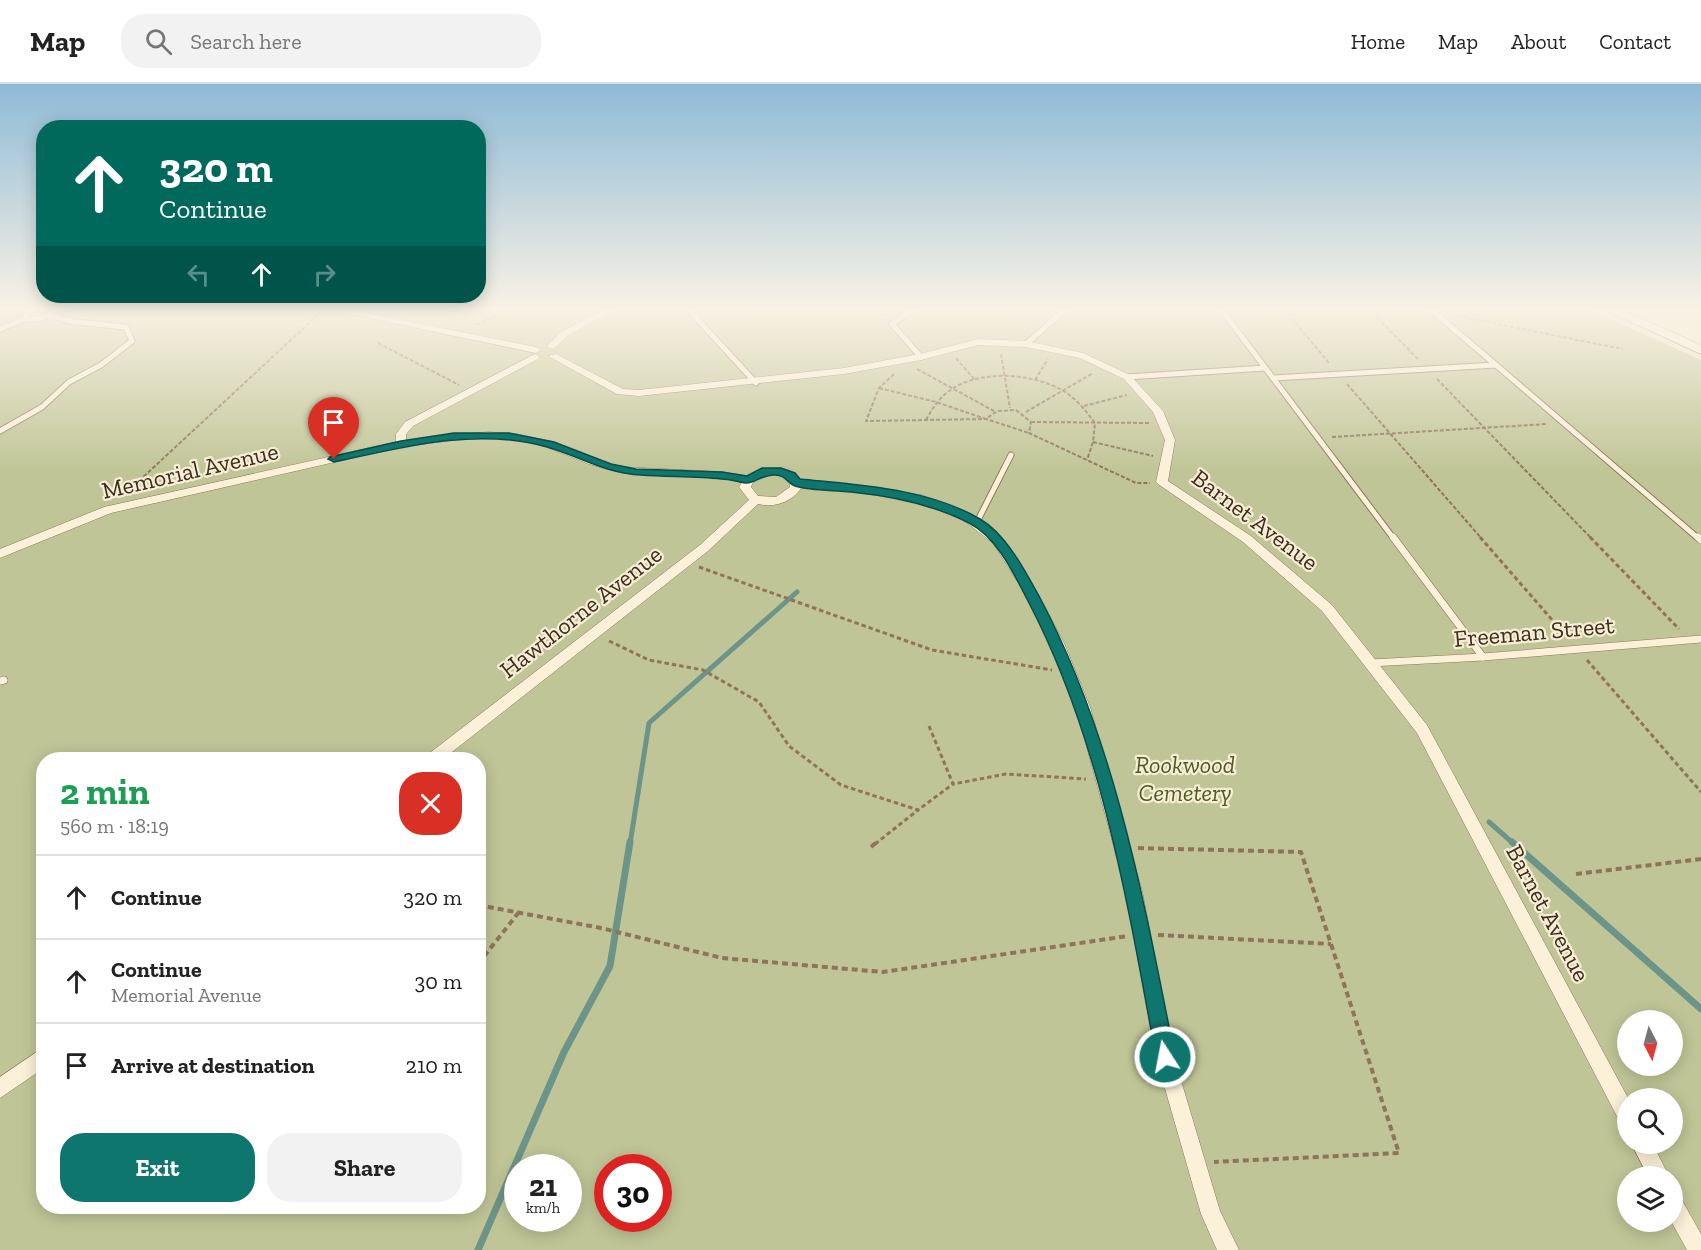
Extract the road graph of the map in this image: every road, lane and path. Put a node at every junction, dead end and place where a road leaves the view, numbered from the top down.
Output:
1 (103, 363) edge
2 (266, 363) edge
3 (417, 363) edge
4 (519, 363) edge
5 (573, 363) edge
6 (738, 363) edge
7 (888, 363) edge
8 (908, 363) edge
9 (961, 363) edge
10 (1002, 363) edge
11 (1046, 363) edge
12 (1099, 363) edge
13 (1262, 363) edge
14 (1330, 363) edge
15 (1422, 363) edge
16 (1496, 364) joint
17 (1104, 366) junction
18 (1265, 368) junction
19 (1427, 369) junction
20 (894, 374) dead end
21 (1339, 374) junction
22 (1127, 377) junction
23 (1004, 378) junction
24 (1273, 378) junction
25 (975, 380) junction
26 (1035, 380) junction
27 (756, 383) junction
28 (879, 388) junction
29 (952, 389) junction
30 (1062, 390) junction
31 (471, 392) junction
32 (1140, 392) junction
33 (936, 402) junction
34 (1083, 406) junction
35 (1010, 408) junction
36 (994, 411) junction
37 (1025, 412) junction
38 (986, 419) junction
39 (926, 420) junction
40 (1031, 422) junction
41 (1095, 423) junction
42 (1163, 423) junction
43 (1564, 423) junction
44 (1485, 427) junction
45 (0, 431) edge
46 (1029, 433) junction
47 (1390, 433) junction
48 (1318, 438) junction
49 (1093, 442) junction
50 (401, 444) junction
51 (1011, 455) dead end
52 (1166, 459) junction
53 (1088, 460) junction
54 (748, 480) junction
55 (1162, 482) junction
56 (796, 483) junction
57 (756, 499) junction
58 (108, 510) junction
59 (977, 522) junction
60 (1701, 540) edge
61 (0, 554) edge
62 (687, 562) junction
63 (594, 633) junction
64 (1701, 639) edge
65 (1689, 640) junction
66 (1577, 648) junction
67 (1483, 657) junction
68 (1370, 663) junction
69 (1070, 673) junction
70 (929, 726) dead end
71 (441, 752) edge
72 (1102, 780) junction
73 (953, 784) junction
74 (1701, 792) edge
75 (918, 810) junction
76 (871, 847) dead end
77 (1121, 847) junction
78 (1701, 859) edge
79 (1576, 874) dead end
80 (486, 906) edge
81 (519, 912) junction
82 (1142, 934) junction
83 (1331, 944) junction
84 (486, 954) edge
85 (36, 1062) edge
86 (0, 1089) edge
87 (1617, 1096) edge
88 (1196, 1163) junction
89 (1683, 1222) edge
90 (1228, 1250) edge
91 (1698, 1250) edge

1 - 45 lane
2 - 58 path
3 - 31 path
4 - 31 street
5 - 27 street, Barnet Avenue
6 - 27 lane
7 - 27 street, Barnet Avenue
8 - 29 path
9 - 25 path
10 - 23 path
11 - 26 path
12 - 17 street, Barnet Avenue
13 - 18 lane
14 - 21 path
15 - 19 path
16 - 19 lane
16 - 43 lane
17 - 22 street, Barnet Avenue
17 - 30 path
18 - 22 lane
18 - 24 lane
19 - 21 lane
19 - 44 path
20 - 28 path
21 - 24 lane
21 - 47 path
22 - 32 street, Barnet Avenue
23 - 25 path
23 - 26 path
23 - 35 path
24 - 48 lane
25 - 29 path
26 - 30 path
28 - 33 path
28 - 39 path
29 - 33 path
29 - 36 path
30 - 34 path
30 - 37 path
31 - 50 street
32 - 34 path
32 - 42 street, Barnet Avenue
33 - 38 path
33 - 39 path
34 - 41 path
35 - 36 path
35 - 37 path
36 - 38 path
37 - 40 path
38 - 39 path
38 - 46 path
40 - 41 path
40 - 46 path
41 - 42 path
41 - 49 path
42 - 52 street, Barnet Avenue
43 - 44 path
43 - 60 lane
44 - 47 path
44 - 65 path
46 - 53 path
47 - 48 path
47 - 66 path
48 - 67 lane
49 - 52 path
49 - 53 path
50 - 54 street, Memorial Avenue
50 - 58 street, Memorial Avenue
51 - 59 lane
52 - 55 street, Barnet Avenue
53 - 55 path
54 - 56 street
54 - 57 street
55 - 68 street, Barnet Avenue
56 - 57 street
56 - 59 street
57 - 62 street, Hawthorne Avenue
58 - 61 street, Memorial Avenue
59 - 69 street
62 - 63 street, Hawthorne Avenue
62 - 69 path
63 - 71 street, Hawthorne Avenue
63 - 75 path
64 - 65 lane, Freeman Street
65 - 66 lane, Freeman Street
66 - 67 lane, Freeman Street
66 - 74 path
67 - 68 lane, Freeman Street
68 - 87 street, Barnet Avenue
69 - 72 street
70 - 73 path
72 - 73 path
72 - 77 street
73 - 75 path
75 - 76 path
77 - 82 street
77 - 83 path
78 - 79 path
80 - 81 path
81 - 82 path
81 - 84 path
82 - 83 path
82 - 88 street
83 - 88 path
85 - 86 street
88 - 90 street
89 - 91 street

